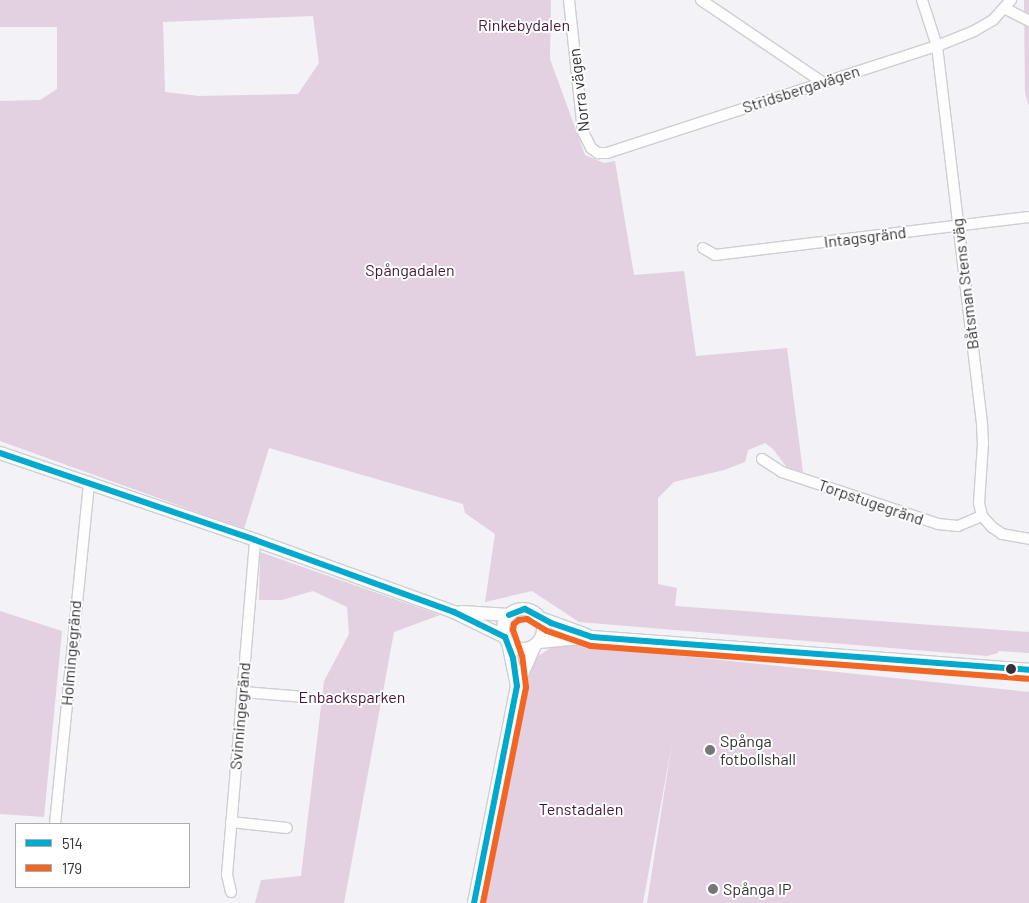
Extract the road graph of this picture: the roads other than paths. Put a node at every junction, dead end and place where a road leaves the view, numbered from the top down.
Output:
1 (568, 0) edge
2 (701, 0) edge
3 (922, 0) edge
4 (1008, 4) edge
5 (1029, 21) edge
6 (937, 46) junction
7 (822, 82) junction
8 (590, 148) joint
9 (1029, 217) edge
10 (958, 227) junction
11 (703, 248) dead end
12 (0, 453) edge
13 (762, 459) dead end
14 (89, 482) junction
15 (982, 516) junction
16 (1029, 539) edge
17 (254, 540) junction
18 (454, 612) junction
19 (509, 615) junction
20 (540, 618) junction
21 (592, 637) junction
22 (507, 639) junction
23 (537, 643) junction
24 (1029, 670) edge
25 (517, 686) junction
26 (242, 692) junction
27 (306, 697) dead end
28 (231, 822) junction
29 (55, 823) edge
30 (287, 828) dead end
31 (231, 892) dead end
32 (474, 903) edge

1 - 8 street, Norra vägen
2 - 7 street
3 - 6 street, Båtsman Stens väg
4 - 5 street, Stridsbergavägen
4 - 6 street, Stridsbergavägen
6 - 7 street, Stridsbergavägen
6 - 10 street, Båtsman Stens väg
7 - 8 street, Stridsbergavägen
9 - 10 street, Intagsgränd
10 - 11 street, Intagsgränd
10 - 15 street, Båtsman Stens väg
12 - 14 street
13 - 15 street, Torpstugegränd
14 - 17 street
14 - 29 street, Holmingegränd
15 - 16 street
17 - 18 street
17 - 26 street, Svinningegränd
18 - 19 street
18 - 22 street
19 - 20 street
19 - 22 street
20 - 21 street
20 - 23 street
21 - 23 street
21 - 24 street
22 - 23 street
22 - 25 street
23 - 25 street
25 - 32 street
26 - 27 street
26 - 28 street, Svinningegränd
28 - 30 street
28 - 31 street, Svinningegränd

